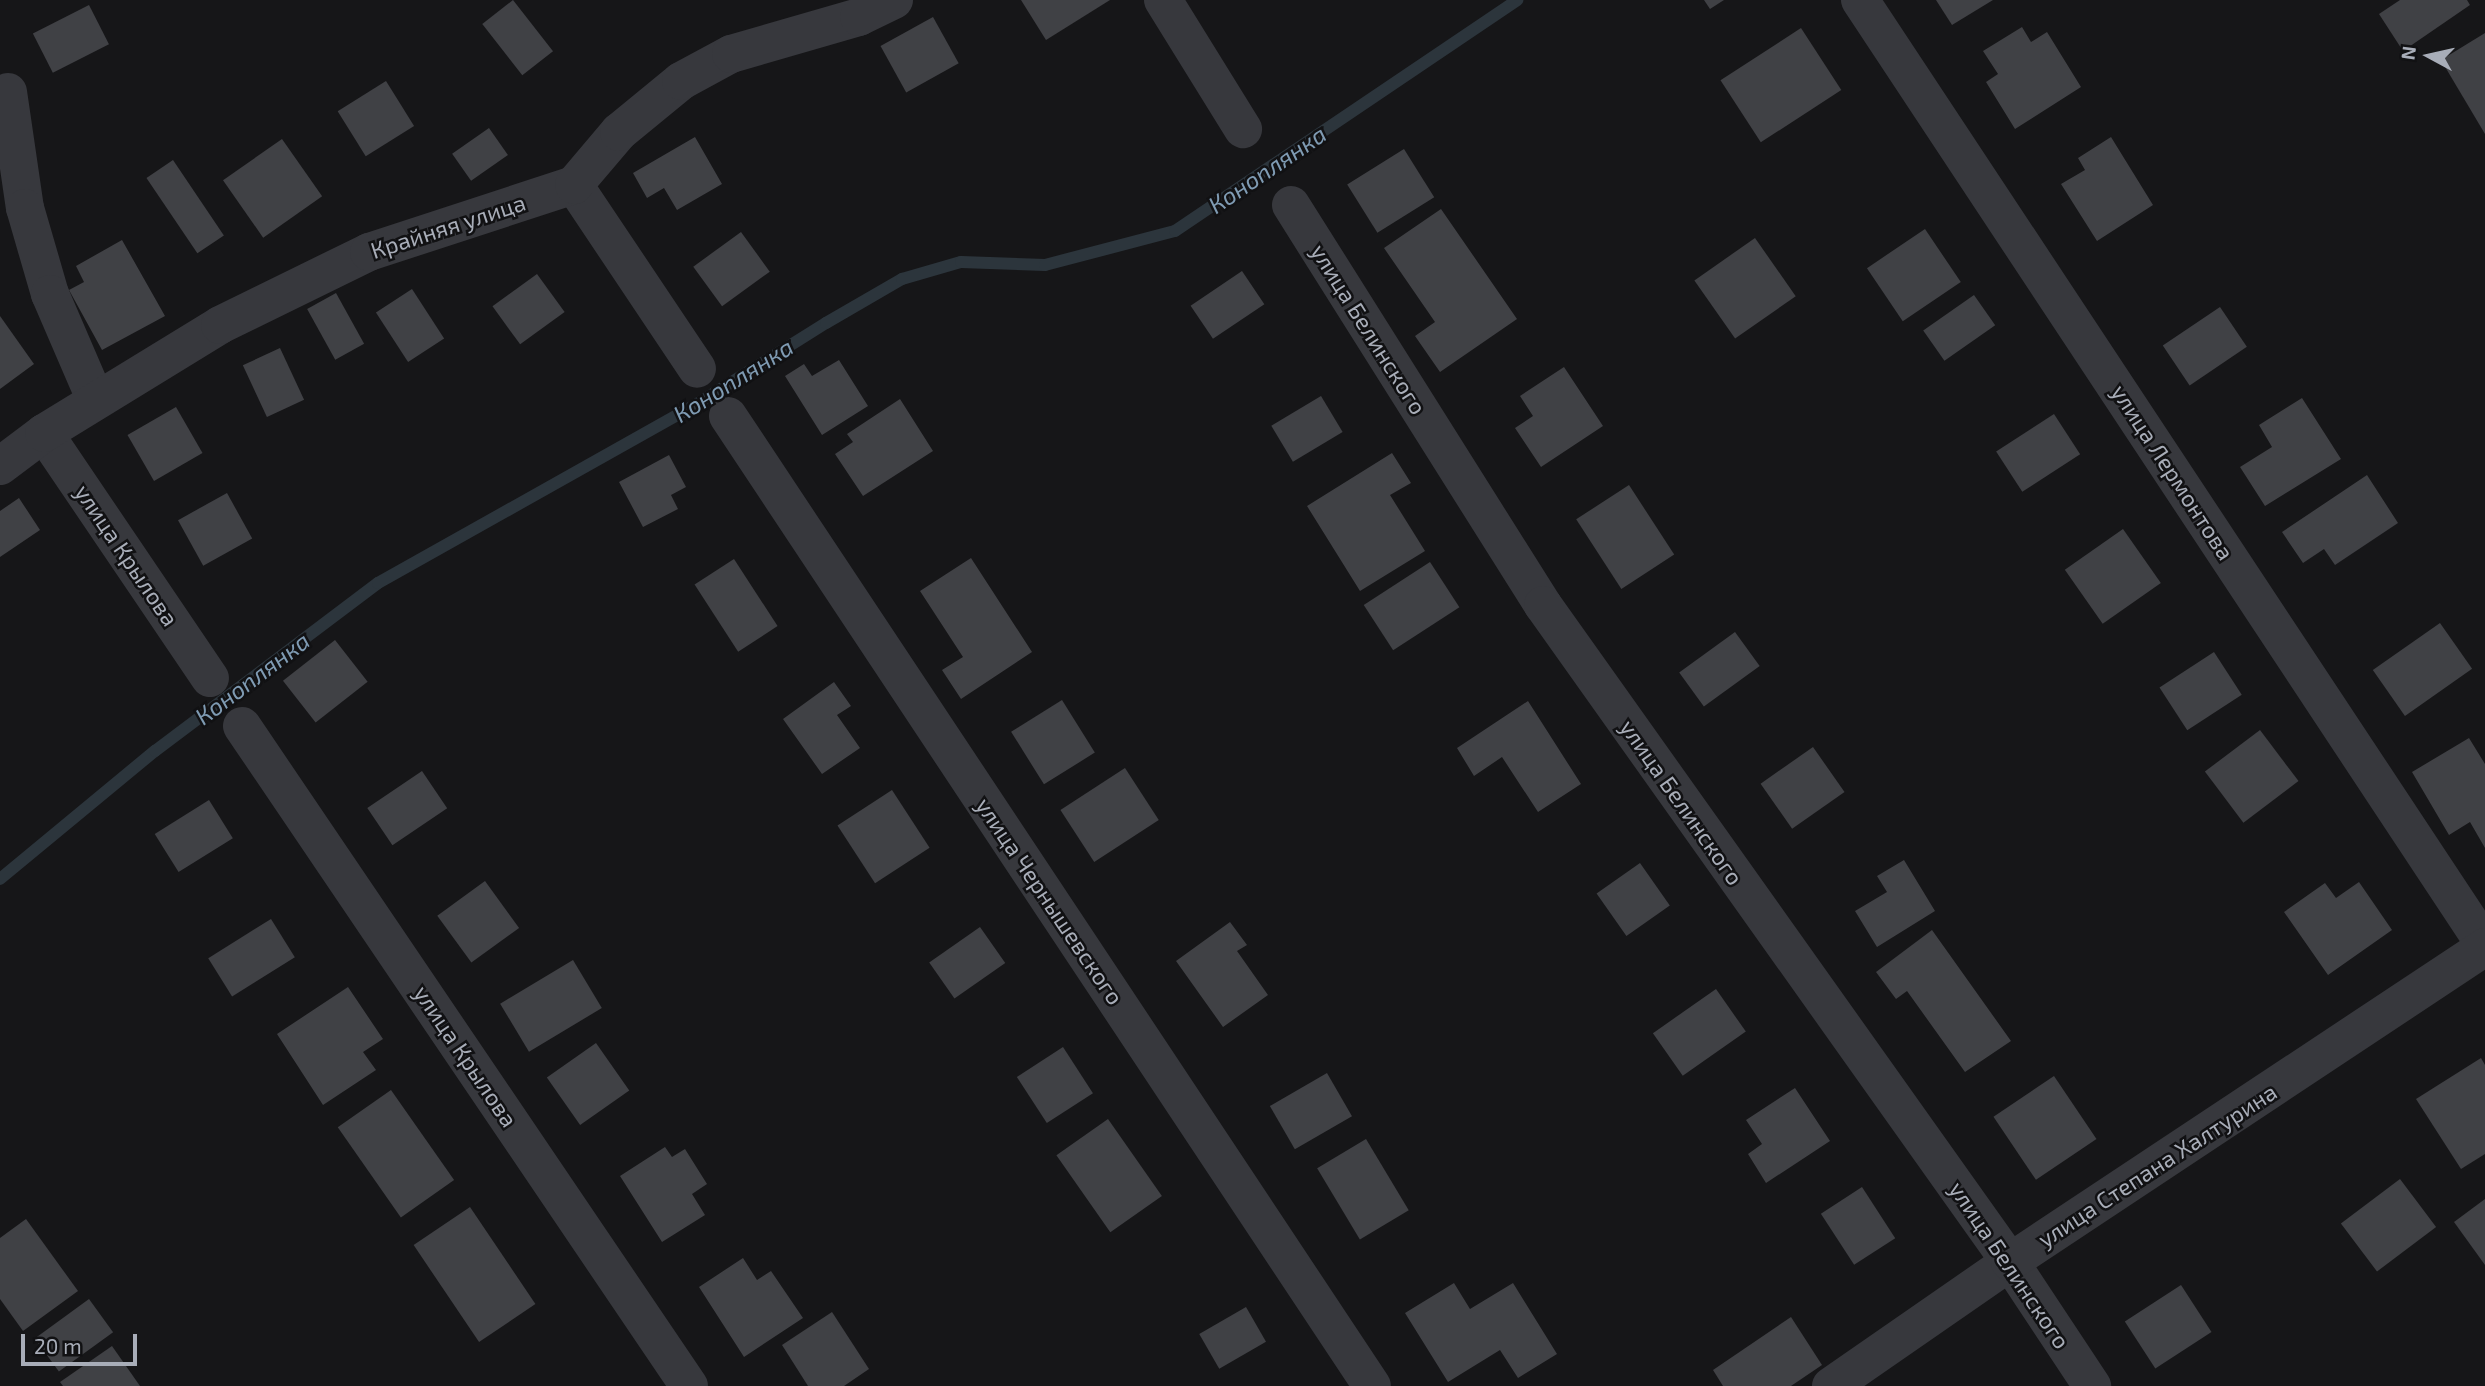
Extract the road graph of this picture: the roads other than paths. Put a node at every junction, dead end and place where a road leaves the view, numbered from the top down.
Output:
1 (894, 0) edge
2 (1163, 0) edge
3 (1860, 0) edge
4 (8, 92) dead end
5 (1243, 129) dead end
6 (574, 185) junction
7 (1291, 205) dead end
8 (697, 369) dead end
9 (96, 401) junction
10 (728, 416) dead end
11 (44, 433) junction
12 (0, 466) edge
13 (210, 678) dead end
14 (242, 726) dead end
15 (2485, 946) edge
16 (2010, 1262) junction
17 (690, 1386) edge
18 (1372, 1386) edge
19 (1831, 1386) edge
20 (2092, 1386) edge

1 - 6 street
2 - 5 street
3 - 15 street, улица Лермонтова
4 - 9 street
6 - 8 street
6 - 9 street, Крайняя улица
7 - 16 street, улица Белинского
9 - 11 street, Крайняя улица
10 - 18 street, улица Чернышевского
11 - 12 street, Крайняя улица
11 - 13 street, улица Крылова
14 - 17 street, улица Крылова
15 - 16 street, улица Степана Халтурина
16 - 19 street, улица Степана Халтурина
16 - 20 street, улица Белинского

